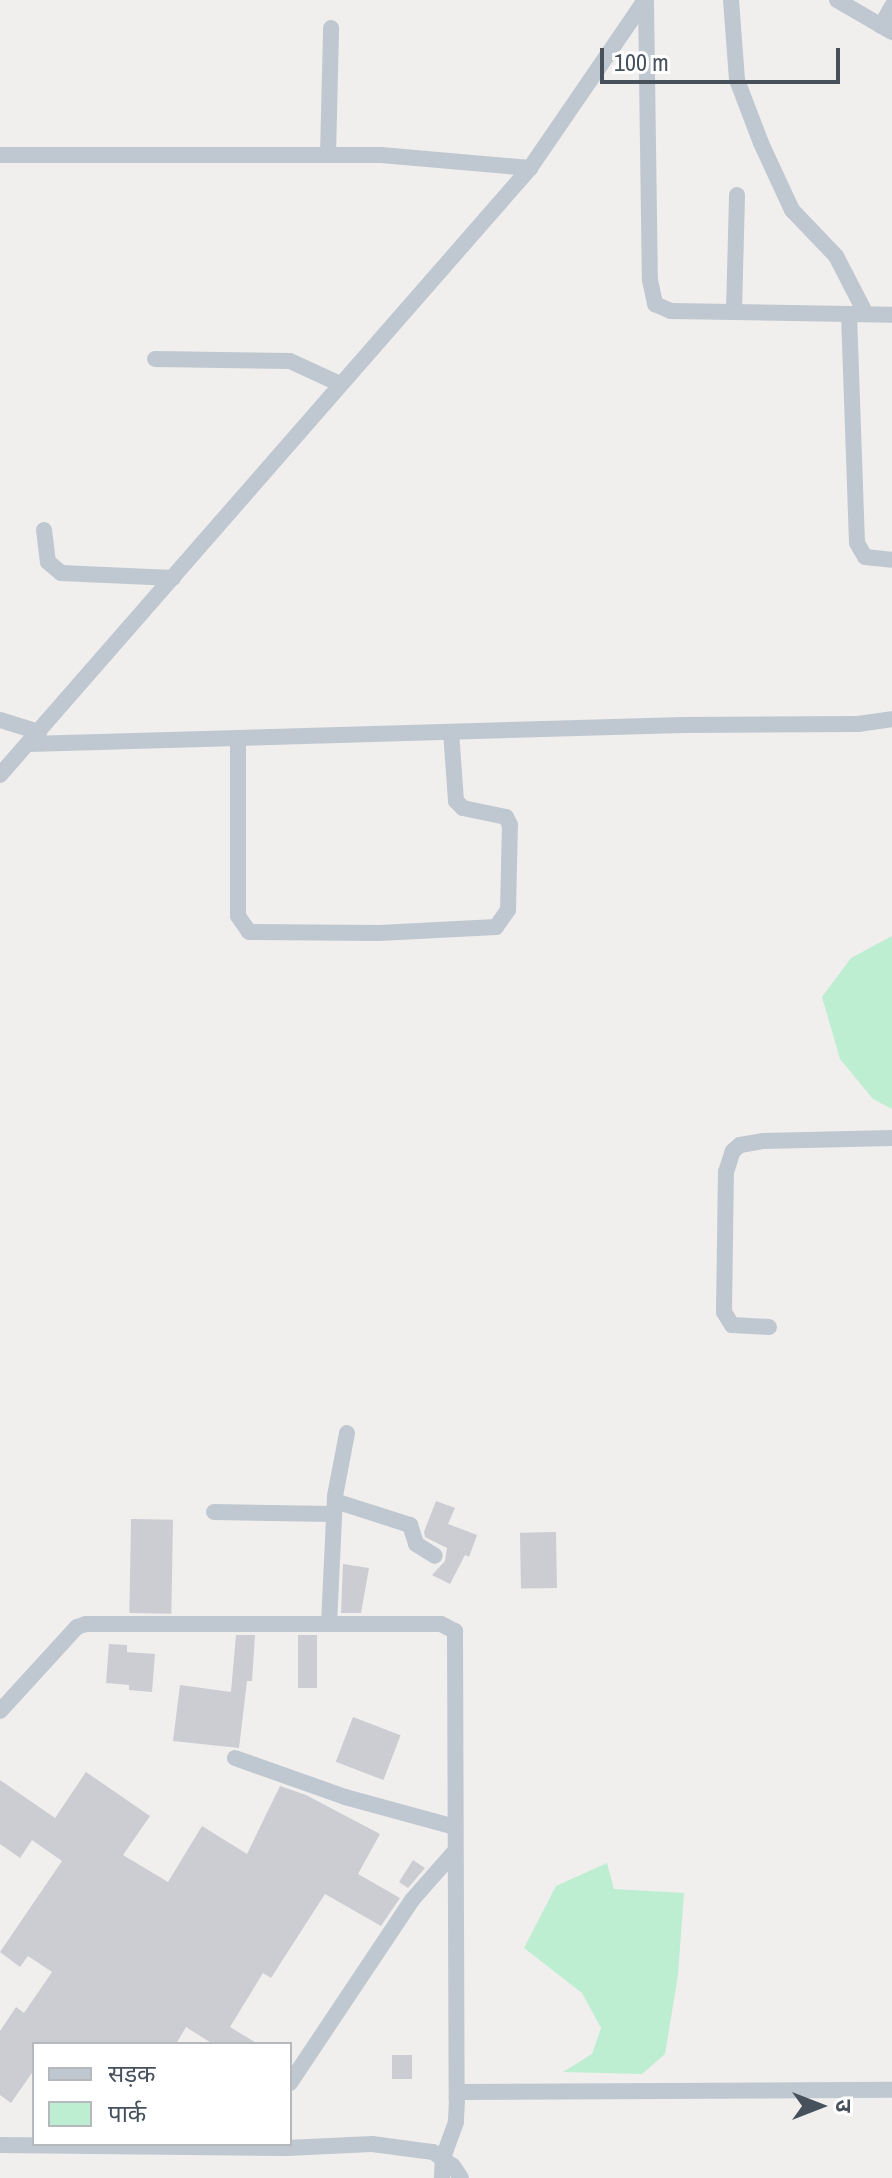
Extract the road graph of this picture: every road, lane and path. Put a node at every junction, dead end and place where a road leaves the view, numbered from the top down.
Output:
1 (646, 0) edge
2 (731, 0) edge
3 (837, 0) edge
4 (892, 6) edge
5 (331, 28) dead end
6 (887, 29) edge
7 (0, 155) edge
8 (328, 155) junction
9 (530, 168) junction
10 (737, 195) dead end
11 (734, 311) junction
12 (849, 314) junction
13 (866, 314) junction
14 (892, 315) edge
15 (155, 359) dead end
16 (340, 384) junction
17 (44, 530) dead end
18 (892, 560) edge
19 (173, 578) junction
20 (892, 719) edge
21 (0, 720) edge
22 (451, 732) junction
23 (34, 738) junction
24 (238, 738) junction
25 (0, 775) edge
26 (892, 1138) edge
27 (769, 1327) dead end
28 (347, 1433) dead end
29 (334, 1508) junction
30 (214, 1512) dead end
31 (435, 1556) dead end
32 (329, 1624) junction
33 (0, 1711) edge
34 (235, 1758) dead end
35 (455, 1827) junction
36 (455, 1851) junction
37 (292, 2080) edge
38 (892, 2090) edge
39 (457, 2092) junction
40 (0, 2145) edge
41 (32, 2145) edge
42 (292, 2145) edge
43 (443, 2157) junction
44 (442, 2178) edge
45 (461, 2178) edge

1 - 9 street
1 - 11 street
2 - 13 street
3 - 6 street
4 - 6 street
5 - 8 street
7 - 8 street
8 - 9 street
9 - 16 street
10 - 11 street
11 - 12 street
12 - 13 street
12 - 18 street
13 - 14 street
15 - 16 street
16 - 19 street
17 - 19 street
19 - 23 street
20 - 22 street
21 - 23 street
22 - 24 street
22 - 24 street
23 - 24 street
23 - 25 street
26 - 27 street
28 - 29 street
29 - 30 street
29 - 31 street
29 - 32 street
32 - 33 street
32 - 35 street
34 - 35 street
35 - 36 street
36 - 37 street
36 - 39 street
38 - 39 street
39 - 43 street
40 - 41 street
42 - 43 street
43 - 44 street
43 - 45 street

